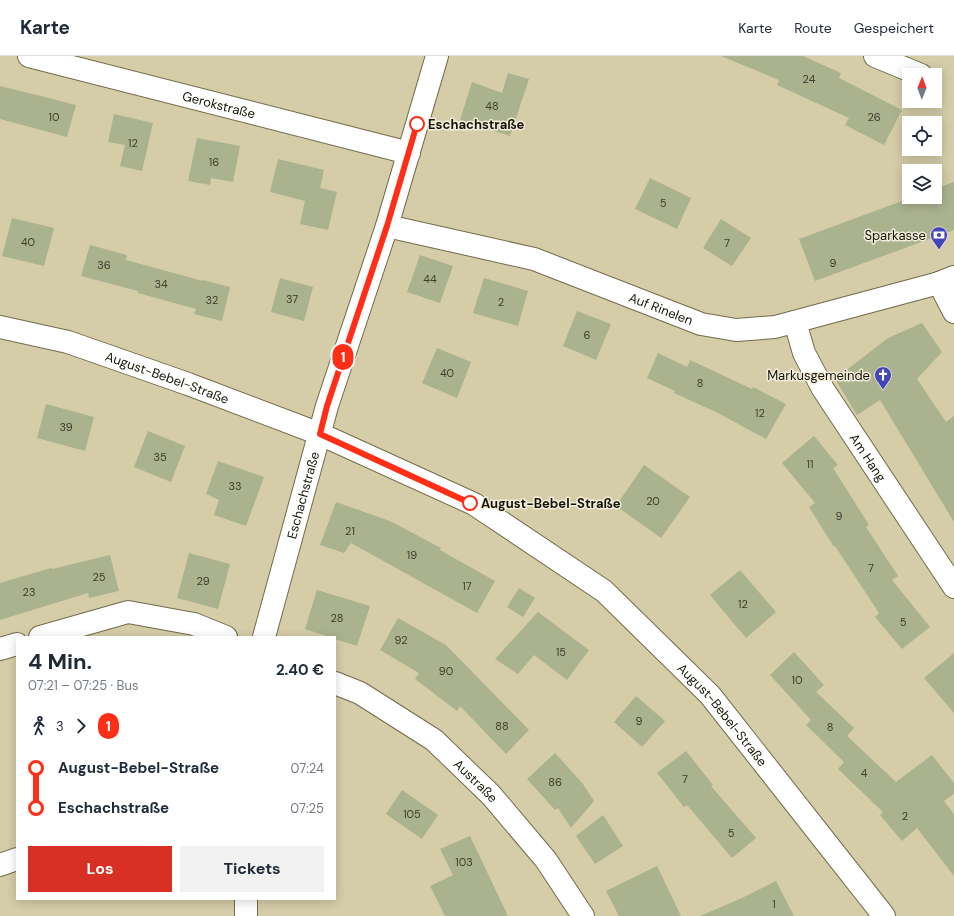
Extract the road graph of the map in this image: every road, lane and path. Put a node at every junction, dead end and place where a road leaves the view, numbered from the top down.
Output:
1 (29, 56) edge
2 (437, 56) edge
3 (875, 56) edge
4 (904, 68) edge
5 (409, 153) junction
6 (387, 226) junction
7 (946, 280) edge
8 (954, 312) edge
9 (795, 322) junction
10 (0, 327) edge
11 (320, 434) junction
12 (954, 587) edge
13 (44, 636) edge
14 (224, 636) edge
15 (264, 636) edge
16 (16, 644) edge
17 (0, 649) edge
18 (336, 683) edge
19 (16, 859) edge
20 (0, 864) edge
21 (246, 900) edge
22 (246, 916) edge
23 (583, 916) edge
24 (884, 916) edge

1 - 5 street, Gerokstraße
2 - 5 street, Eschachstraße
3 - 4 street
5 - 6 street, Eschachstraße
6 - 9 street, Auf Rinelen
6 - 11 street, Eschachstraße
7 - 8 street, Auf Rinelen
7 - 9 street, Auf Rinelen
9 - 12 street, Am Hang
10 - 11 street, August-Bebel-Straße
11 - 15 street, Eschachstraße
11 - 24 street, August-Bebel-Straße
13 - 14 street
16 - 17 street
18 - 23 street, Austraße
19 - 20 street
21 - 22 street

